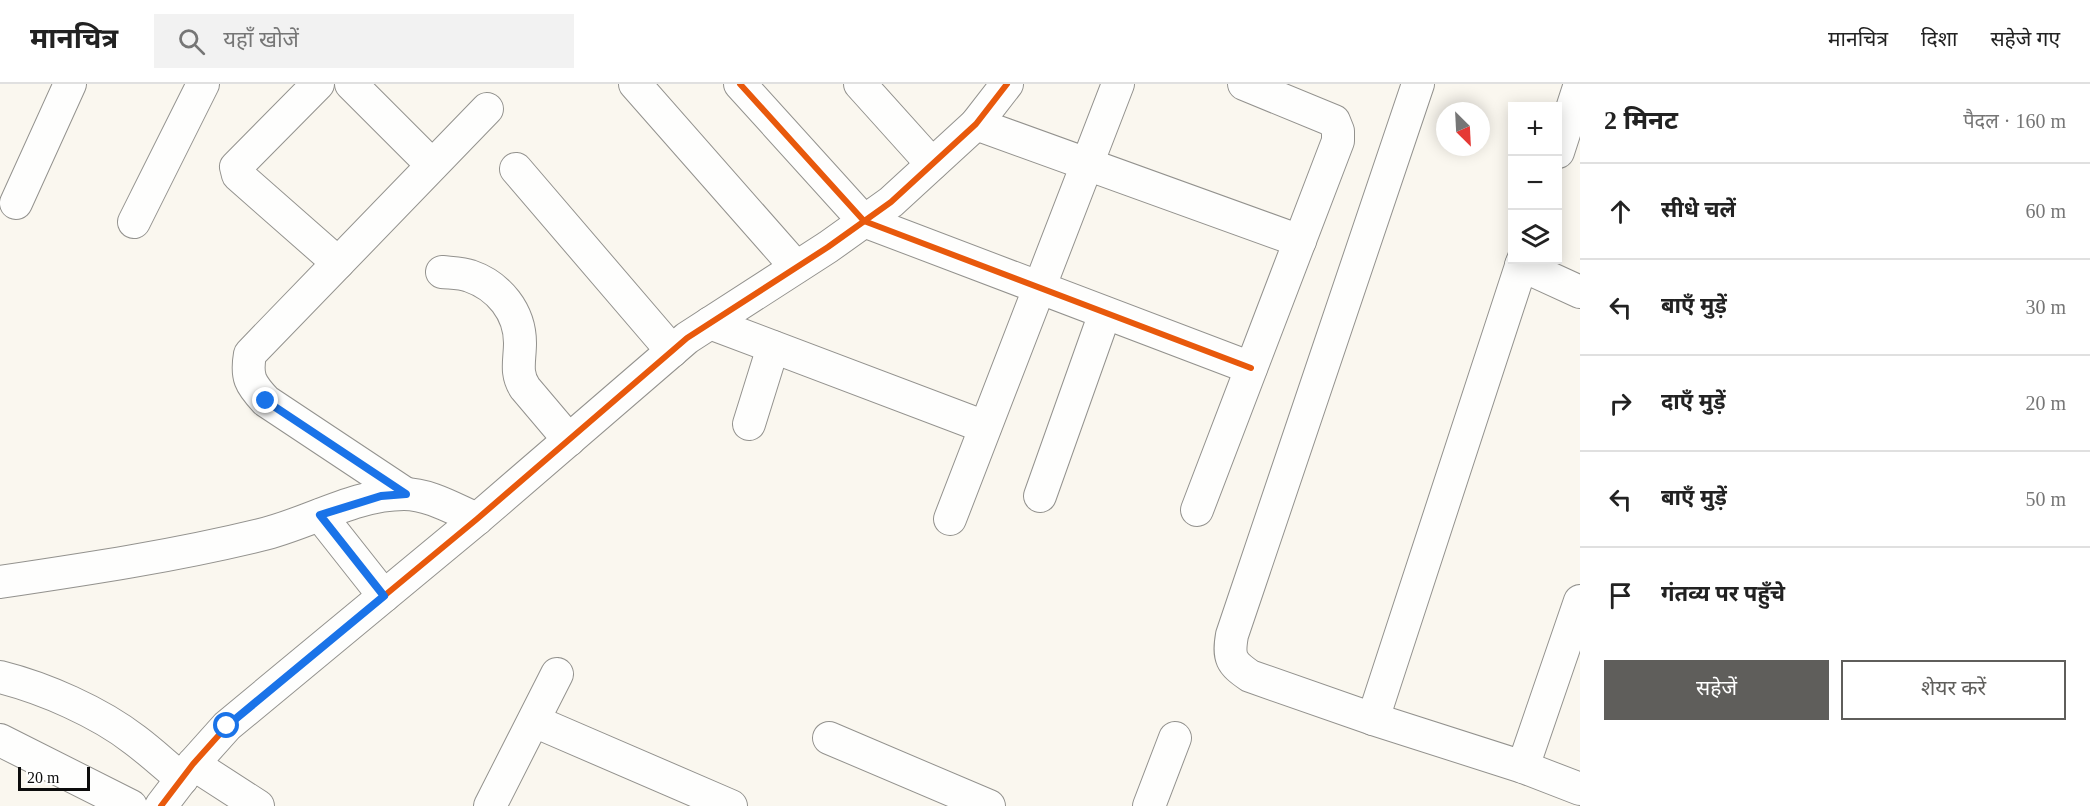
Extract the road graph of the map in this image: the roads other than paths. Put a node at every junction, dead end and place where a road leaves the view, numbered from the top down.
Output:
1 (70, 84) edge
2 (203, 84) edge
3 (318, 84) edge
4 (351, 84) edge
5 (635, 84) edge
6 (740, 84) edge
7 (860, 84) edge
8 (1006, 84) edge
9 (1118, 84) edge
10 (1244, 84) edge
11 (1418, 84) edge
12 (1580, 84) edge
13 (487, 109) dead end
14 (976, 124) junction
15 (1562, 137) edge
16 (932, 164) junction
17 (1088, 164) junction
18 (432, 165) junction
19 (516, 169) dead end
20 (16, 202) dead end
21 (864, 221) junction
22 (134, 222) dead end
23 (1300, 241) junction
24 (338, 263) junction
25 (1521, 264) edge
26 (1526, 264) edge
27 (796, 267) junction
28 (442, 272) dead end
29 (1039, 288) junction
30 (1580, 292) edge
31 (1105, 313) junction
32 (710, 323) junction
33 (773, 347) junction
34 (672, 351) junction
35 (1251, 368) junction
36 (749, 424) dead end
37 (985, 427) junction
38 (569, 440) junction
39 (406, 494) junction
40 (1041, 496) dead end
41 (1197, 510) dead end
42 (320, 515) junction
43 (477, 519) junction
44 (950, 519) dead end
45 (0, 582) edge
46 (384, 596) junction
47 (1580, 601) edge
48 (557, 674) dead end
49 (0, 677) edge
50 (1373, 719) junction
51 (534, 721) junction
52 (829, 738) dead end
53 (1175, 738) dead end
54 (0, 740) edge
55 (1523, 767) junction
56 (188, 771) junction
57 (1580, 789) edge
58 (493, 805) edge
59 (131, 806) edge
60 (161, 806) edge
61 (258, 806) edge
62 (730, 806) edge
63 (989, 806) edge
64 (1149, 806) edge

1 - 20 street
2 - 22 street
3 - 24 street
4 - 18 street
5 - 27 street
6 - 21 street
7 - 16 street
8 - 14 street
9 - 17 street
10 - 23 street
11 - 50 street
12 - 15 street
13 - 18 street
14 - 16 street
14 - 17 street
16 - 21 street
17 - 23 street
17 - 29 street
18 - 24 street
19 - 34 street
21 - 27 street
21 - 29 street
23 - 35 street
24 - 39 street
25 - 50 street
26 - 30 street
27 - 32 street
28 - 38 street
29 - 31 street
29 - 37 street
31 - 35 street
31 - 40 street
32 - 33 street
32 - 34 street
33 - 36 street
33 - 37 street
34 - 38 street
35 - 41 street
37 - 44 street
38 - 43 street
39 - 42 street
39 - 43 street
42 - 45 street
42 - 46 street
43 - 46 street
46 - 56 street
47 - 55 street
48 - 51 street
49 - 56 street
50 - 55 street
51 - 58 street
51 - 62 street
52 - 63 street
53 - 64 street
54 - 59 street
55 - 57 street
56 - 60 street
56 - 61 street

